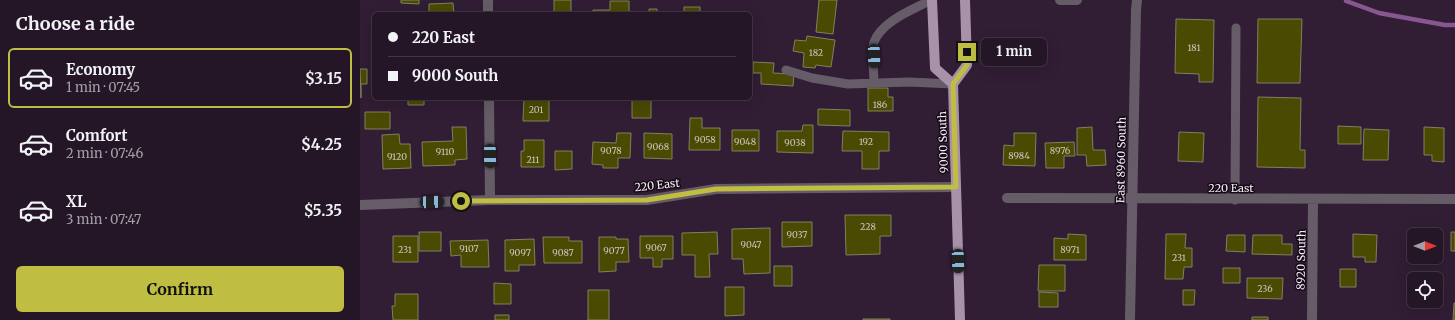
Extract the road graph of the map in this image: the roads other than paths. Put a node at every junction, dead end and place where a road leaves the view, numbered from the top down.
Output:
1 (488, 0) edge
2 (931, 0) edge
3 (965, 0) edge
4 (1060, 0) edge
5 (1077, 0) edge
6 (1137, 0) edge
7 (488, 12) edge
8 (1236, 28) dead end
9 (786, 70) dead end
10 (874, 82) junction
11 (953, 84) junction
12 (489, 100) edge
13 (956, 187) junction
14 (1007, 198) dead end
15 (1133, 199) junction
16 (1313, 199) junction
17 (1455, 199) edge
18 (490, 200) junction
19 (1235, 200) junction
20 (360, 205) edge
21 (960, 320) edge
22 (1130, 320) edge
23 (1312, 320) edge

1 - 7 street
2 - 10 lane
2 - 11 main road
3 - 11 main road
4 - 5 street
6 - 15 street, East 8960 South
8 - 19 lane
9 - 10 lane
10 - 11 lane
11 - 13 main road, 9000 South
12 - 18 street
13 - 18 street, 220 East
13 - 21 main road, 9000 South
14 - 15 street, 220 East
15 - 19 street, 220 East
15 - 22 street, East 8960 South
16 - 17 street, 220 East
16 - 19 street, 220 East
16 - 23 street, 8920 South
18 - 20 street, 220 East

